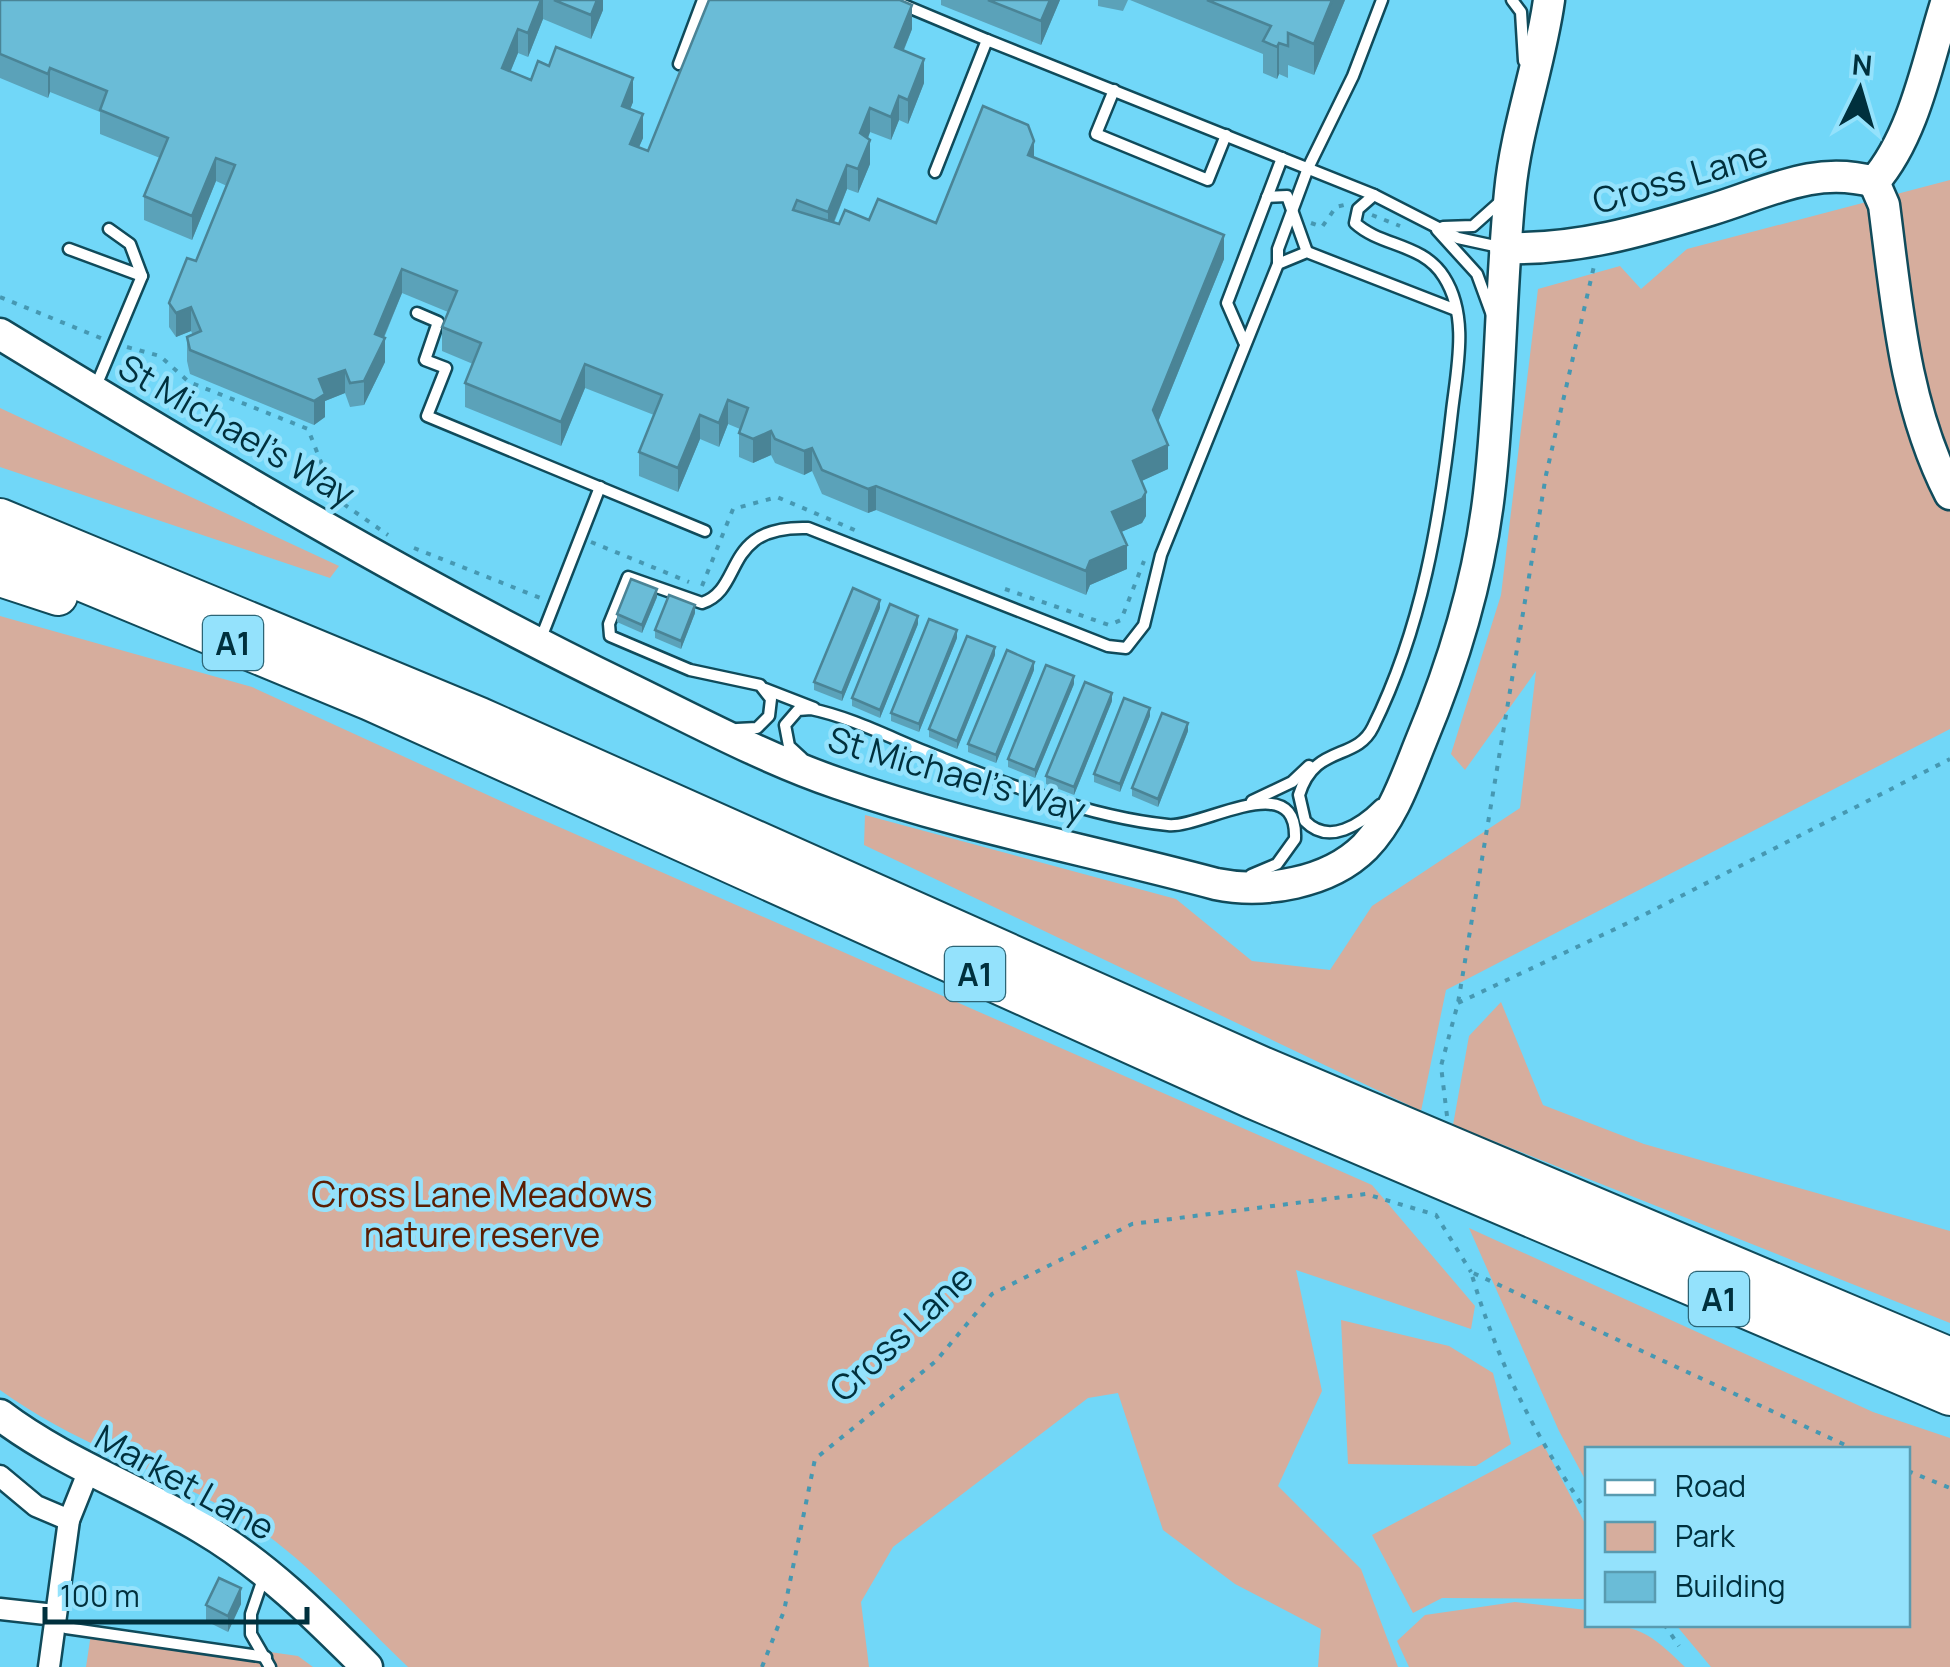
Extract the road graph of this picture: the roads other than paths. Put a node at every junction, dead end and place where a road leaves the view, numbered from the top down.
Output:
1 (703, 0) edge
2 (1382, 0) edge
3 (1512, 0) edge
4 (1549, 0) edge
5 (1947, 0) edge
6 (900, 4) edge
7 (987, 40) junction
8 (679, 64) edge
9 (1114, 90) junction
10 (1526, 116) junction
11 (1226, 135) junction
12 (1282, 158) junction
13 (1308, 168) junction
14 (935, 172) dead end
15 (1874, 182) junction
16 (1510, 187) junction
17 (1374, 195) junction
18 (1266, 197) junction
19 (1292, 217) junction
20 (1432, 226) junction
21 (109, 228) dead end
22 (1505, 248) junction
23 (69, 249) dead end
24 (1307, 252) junction
25 (1278, 264) junction
26 (142, 276) junction
27 (1456, 310) junction
28 (418, 313) dead end
29 (0, 334) edge
30 (1500, 338) junction
31 (1244, 343) junction
32 (94, 391) junction
33 (600, 486) junction
34 (0, 493) edge
35 (1950, 494) edge
36 (0, 518) edge
37 (706, 531) dead end
38 (0, 548) edge
39 (0, 577) edge
40 (539, 644) junction
41 (397, 681) junction
42 (764, 688) junction
43 (666, 706) junction
44 (824, 712) junction
45 (463, 746) junction
46 (1332, 754) junction
47 (1406, 779) junction
48 (834, 782) junction
49 (1247, 804) junction
50 (1160, 869) junction
51 (1950, 1357) edge
52 (1950, 1396) edge
53 (0, 1415) edge
54 (89, 1470) junction
55 (0, 1476) edge
56 (69, 1520) junction
57 (266, 1570) junction
58 (0, 1610) edge
59 (56, 1616) junction
60 (271, 1664) edge
61 (358, 1664) edge
62 (49, 1667) edge

1 - 8 lane
2 - 13 lane
3 - 10 lane
4 - 10 street, St Michael's Way
5 - 15 street
6 - 7 lane
7 - 9 lane
7 - 14 lane
9 - 11 lane
9 - 11 lane
10 - 16 street, St Michael's Way
11 - 12 lane
12 - 13 lane
12 - 18 lane
13 - 17 lane
13 - 19 lane
15 - 22 street, Cross Lane
15 - 35 street
16 - 20 lane
16 - 22 street, St Michael's Way
17 - 20 lane
17 - 27 lane
18 - 19 lane
18 - 31 lane
19 - 24 lane
19 - 25 lane
20 - 22 lane
20 - 30 lane
21 - 26 lane
22 - 30 street, St Michael's Way
23 - 26 lane
24 - 25 lane
24 - 27 lane
25 - 31 lane
26 - 32 lane
27 - 46 lane
28 - 33 lane
29 - 32 street, St Michael's Way
30 - 47 street, St Michael's Way
31 - 42 lane
32 - 40 street, St Michael's Way
33 - 37 lane
33 - 40 lane
34 - 41 highway
36 - 41 highway, A1
38 - 45 highway, A1
39 - 45 highway
40 - 43 street, St Michael's Way
41 - 51 highway, A1
42 - 43 lane
42 - 44 lane
43 - 48 street, St Michael's Way
44 - 48 lane
44 - 49 lane
45 - 52 highway, A1
46 - 47 lane
46 - 49 lane
47 - 50 street, St Michael's Way
48 - 50 street, St Michael's Way
49 - 50 lane
53 - 54 street, Market Lane
54 - 56 street
54 - 57 street, Market Lane
55 - 56 street
56 - 59 street
57 - 60 lane
57 - 61 street, Market Lane
58 - 59 street
59 - 60 lane
59 - 62 street

